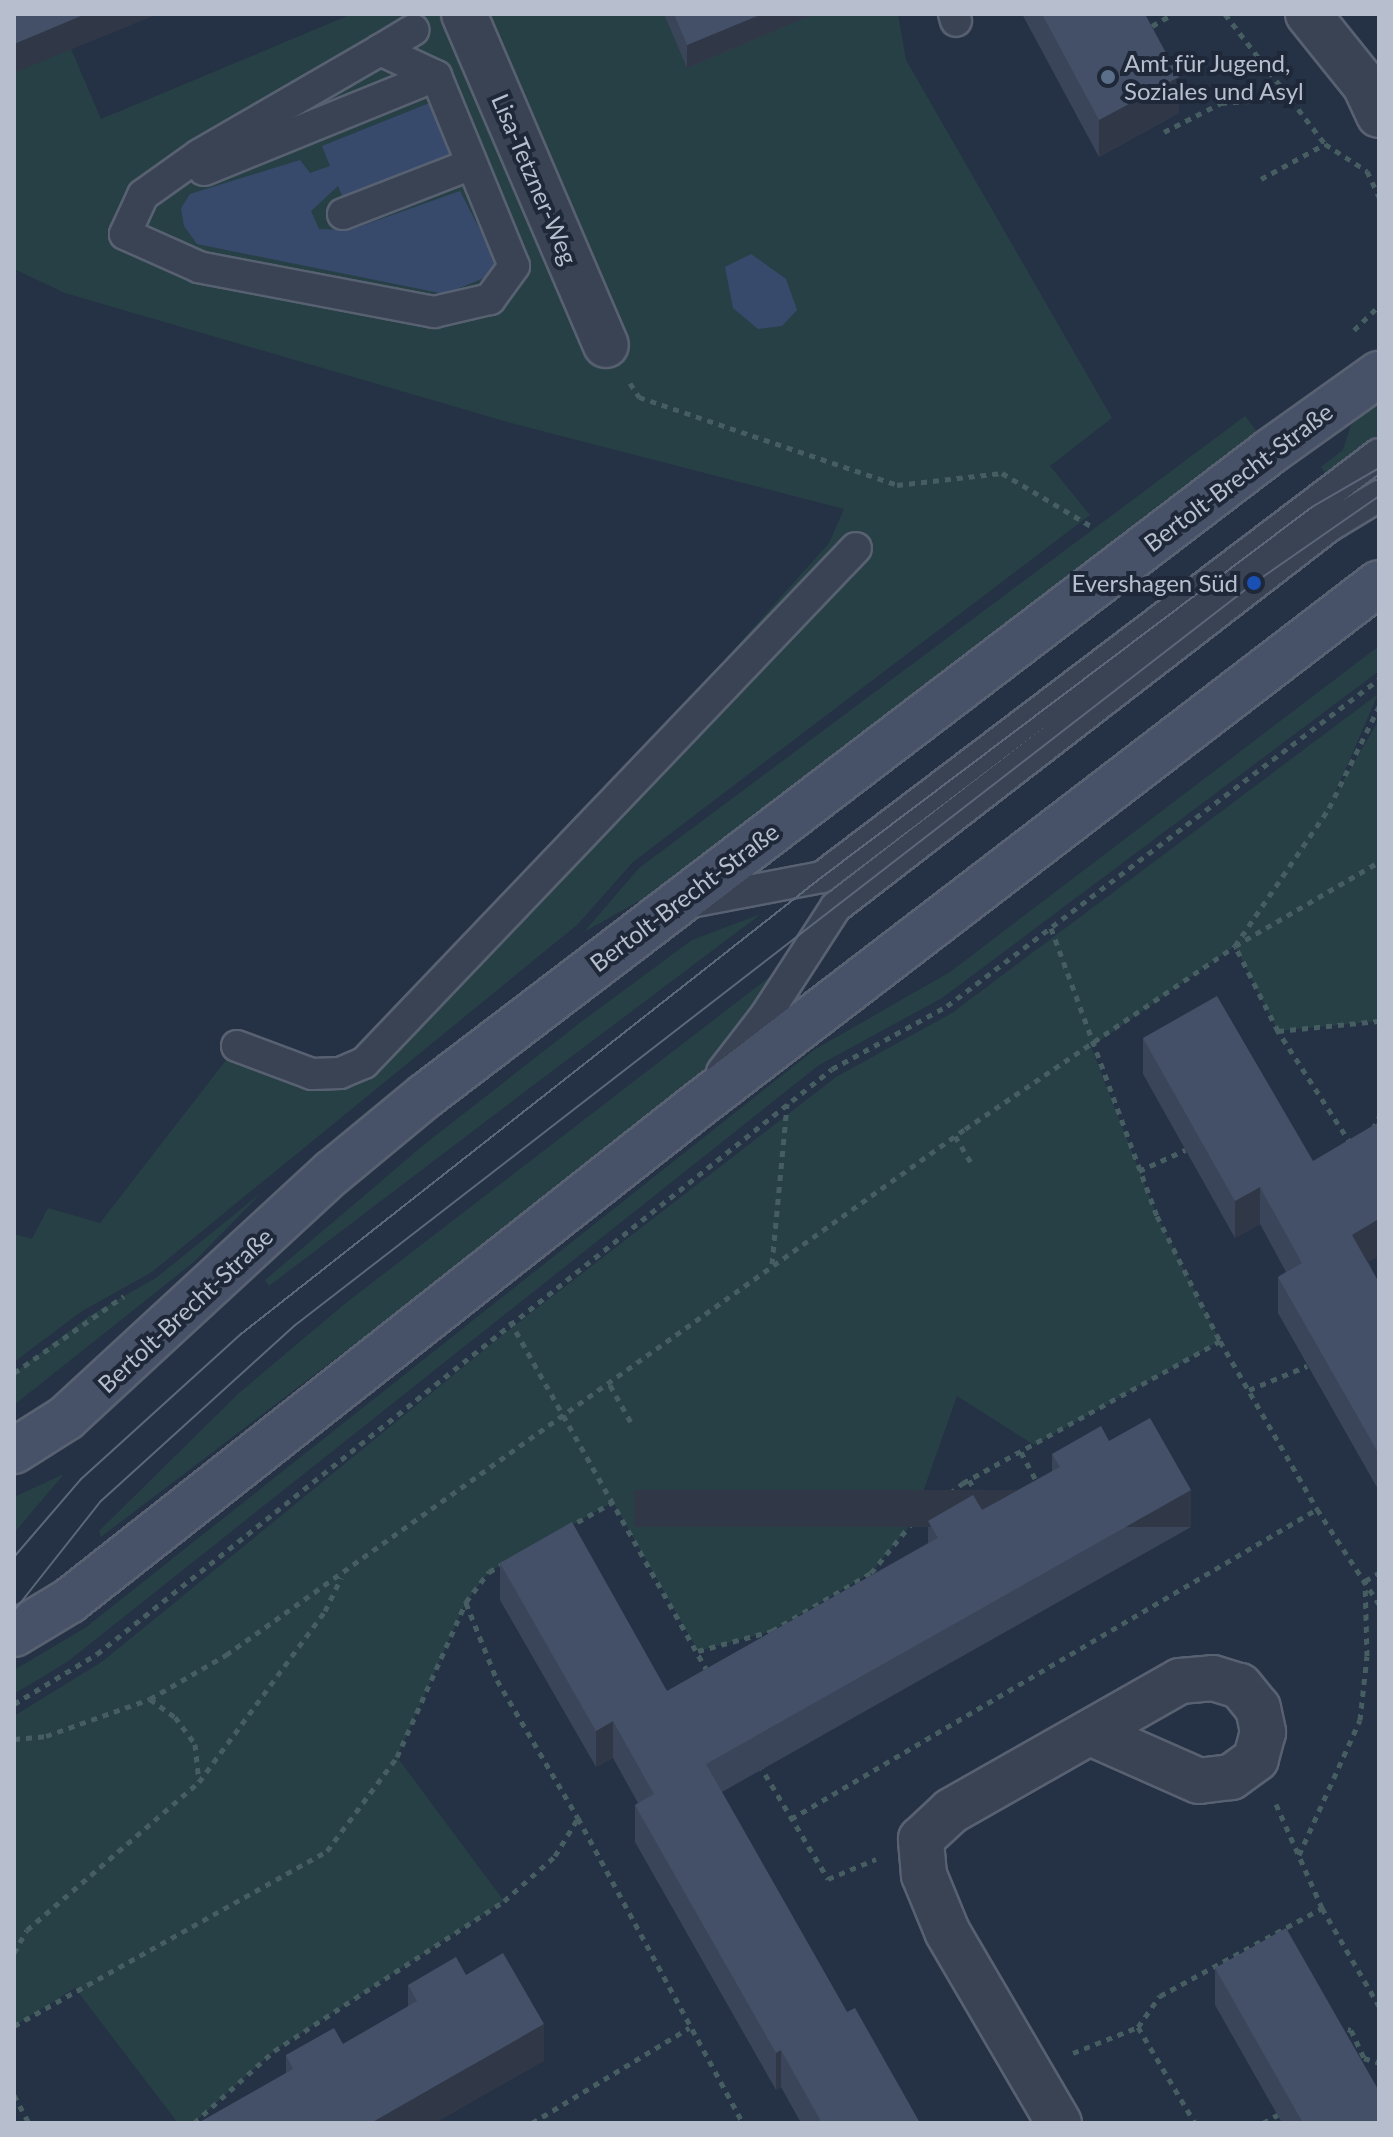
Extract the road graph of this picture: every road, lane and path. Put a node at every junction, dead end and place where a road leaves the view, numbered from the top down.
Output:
1 (464, 14) edge
2 (1173, 14) edge
3 (1225, 14) edge
4 (1308, 14) edge
5 (1152, 26) edge
6 (413, 30) dead end
7 (380, 50) junction
8 (436, 76) junction
9 (1374, 96) edge
10 (1290, 98) junction
11 (1164, 132) edge
12 (1325, 144) junction
13 (472, 164) junction
14 (1261, 179) dead end
15 (143, 195) junction
16 (1379, 197) edge
17 (343, 214) dead end
18 (606, 345) joint
19 (1379, 374) edge
20 (1379, 454) edge
21 (1379, 496) edge
22 (1091, 526) dead end
23 (856, 548) dead end
24 (1377, 586) edge
25 (1379, 679) edge
26 (1379, 707) edge
27 (1379, 862) edge
28 (673, 905) junction
29 (1051, 928) junction
30 (1235, 946) junction
31 (1379, 1021) edge
32 (1278, 1031) junction
33 (237, 1046) dead end
34 (1091, 1047) junction
35 (787, 1104) junction
36 (693, 1109) junction
37 (1379, 1117) edge
38 (955, 1136) junction
39 (1369, 1140) edge
40 (1353, 1147) edge
41 (1185, 1150) edge
42 (972, 1164) dead end
43 (1139, 1171) junction
44 (772, 1265) junction
45 (510, 1321) junction
46 (1220, 1341) junction
47 (1307, 1366) edge
48 (610, 1385) junction
49 (1249, 1390) junction
50 (563, 1416) junction
51 (633, 1426) dead end
52 (14, 1451) edge
53 (1021, 1452) junction
54 (969, 1480) junction
55 (1046, 1500) edge
56 (613, 1502) junction
57 (1317, 1509) junction
58 (994, 1525) edge
59 (558, 1533) edge
60 (516, 1556) edge
61 (1379, 1573) edge
62 (342, 1577) junction
63 (1365, 1581) junction
64 (466, 1602) junction
65 (1379, 1604) edge
66 (14, 1634) edge
67 (698, 1651) junction
68 (711, 1677) edge
69 (150, 1699) junction
70 (14, 1704) edge
71 (1090, 1733) junction
72 (14, 1739) edge
73 (752, 1753) edge
74 (1256, 1759) junction
75 (199, 1782) junction
76 (578, 1818) junction
77 (791, 1819) junction
78 (921, 1839) junction
79 (1299, 1855) junction
80 (1322, 1908) junction
81 (14, 1953) edge
82 (1379, 2006) edge
83 (14, 2026) edge
84 (1138, 2027) junction
85 (689, 2028) junction
86 (1326, 2035) edge
87 (1364, 2058) junction
88 (1379, 2063) edge
89 (1354, 2067) edge
90 (1031, 2074) junction
91 (14, 2095) edge
92 (1294, 2106) edge
93 (29, 2123) edge
94 (194, 2123) edge
95 (532, 2123) edge
96 (743, 2123) edge
97 (1059, 2123) edge
98 (1195, 2123) edge
99 (1263, 2123) edge

1 - 18 street, Lisa-Tetzner-Weg
2 - 5 path
3 - 10 path
4 - 9 street
6 - 7 lane
7 - 8 lane
7 - 15 lane
8 - 13 lane
8 - 15 lane
10 - 11 path
10 - 12 path
12 - 14 path
12 - 16 path
13 - 15 lane
13 - 17 lane
18 - 22 path
19 - 28 main road, Bertolt-Brecht-Straße
20 - 28 lane
21 - 36 lane
23 - 33 lane
24 - 36 main road
25 - 29 path
26 - 30 path
27 - 30 path
28 - 52 main road, Bertolt-Brecht-Straße
29 - 34 path
29 - 35 path
30 - 32 path
30 - 34 path
31 - 32 path
32 - 40 path
34 - 38 path
34 - 43 path
35 - 44 path
35 - 45 path
36 - 66 main road
37 - 39 path
38 - 42 path
38 - 44 path
41 - 43 path
43 - 46 path
44 - 48 path
45 - 50 path
45 - 70 path
46 - 49 path
46 - 53 path
47 - 49 path
48 - 50 path
48 - 51 path
49 - 57 path
50 - 56 path
50 - 62 path
53 - 54 path
53 - 55 path
54 - 58 path
54 - 67 path
56 - 59 path
56 - 67 path
57 - 63 path
57 - 77 path
60 - 64 path
61 - 63 path
62 - 69 path
62 - 75 path
63 - 65 path
63 - 79 path
64 - 76 path
64 - 83 path
67 - 68 path
69 - 72 path
69 - 75 path
71 - 74 street
71 - 74 street
71 - 78 street
73 - 77 path
74 - 79 path
75 - 81 path
76 - 85 path
76 - 94 path
77 - 78 path
78 - 90 street
79 - 80 path
80 - 82 path
80 - 84 path
84 - 90 path
84 - 98 path
85 - 95 path
85 - 96 path
86 - 87 path
87 - 88 path
87 - 89 path
90 - 97 street
91 - 93 path
92 - 99 path

